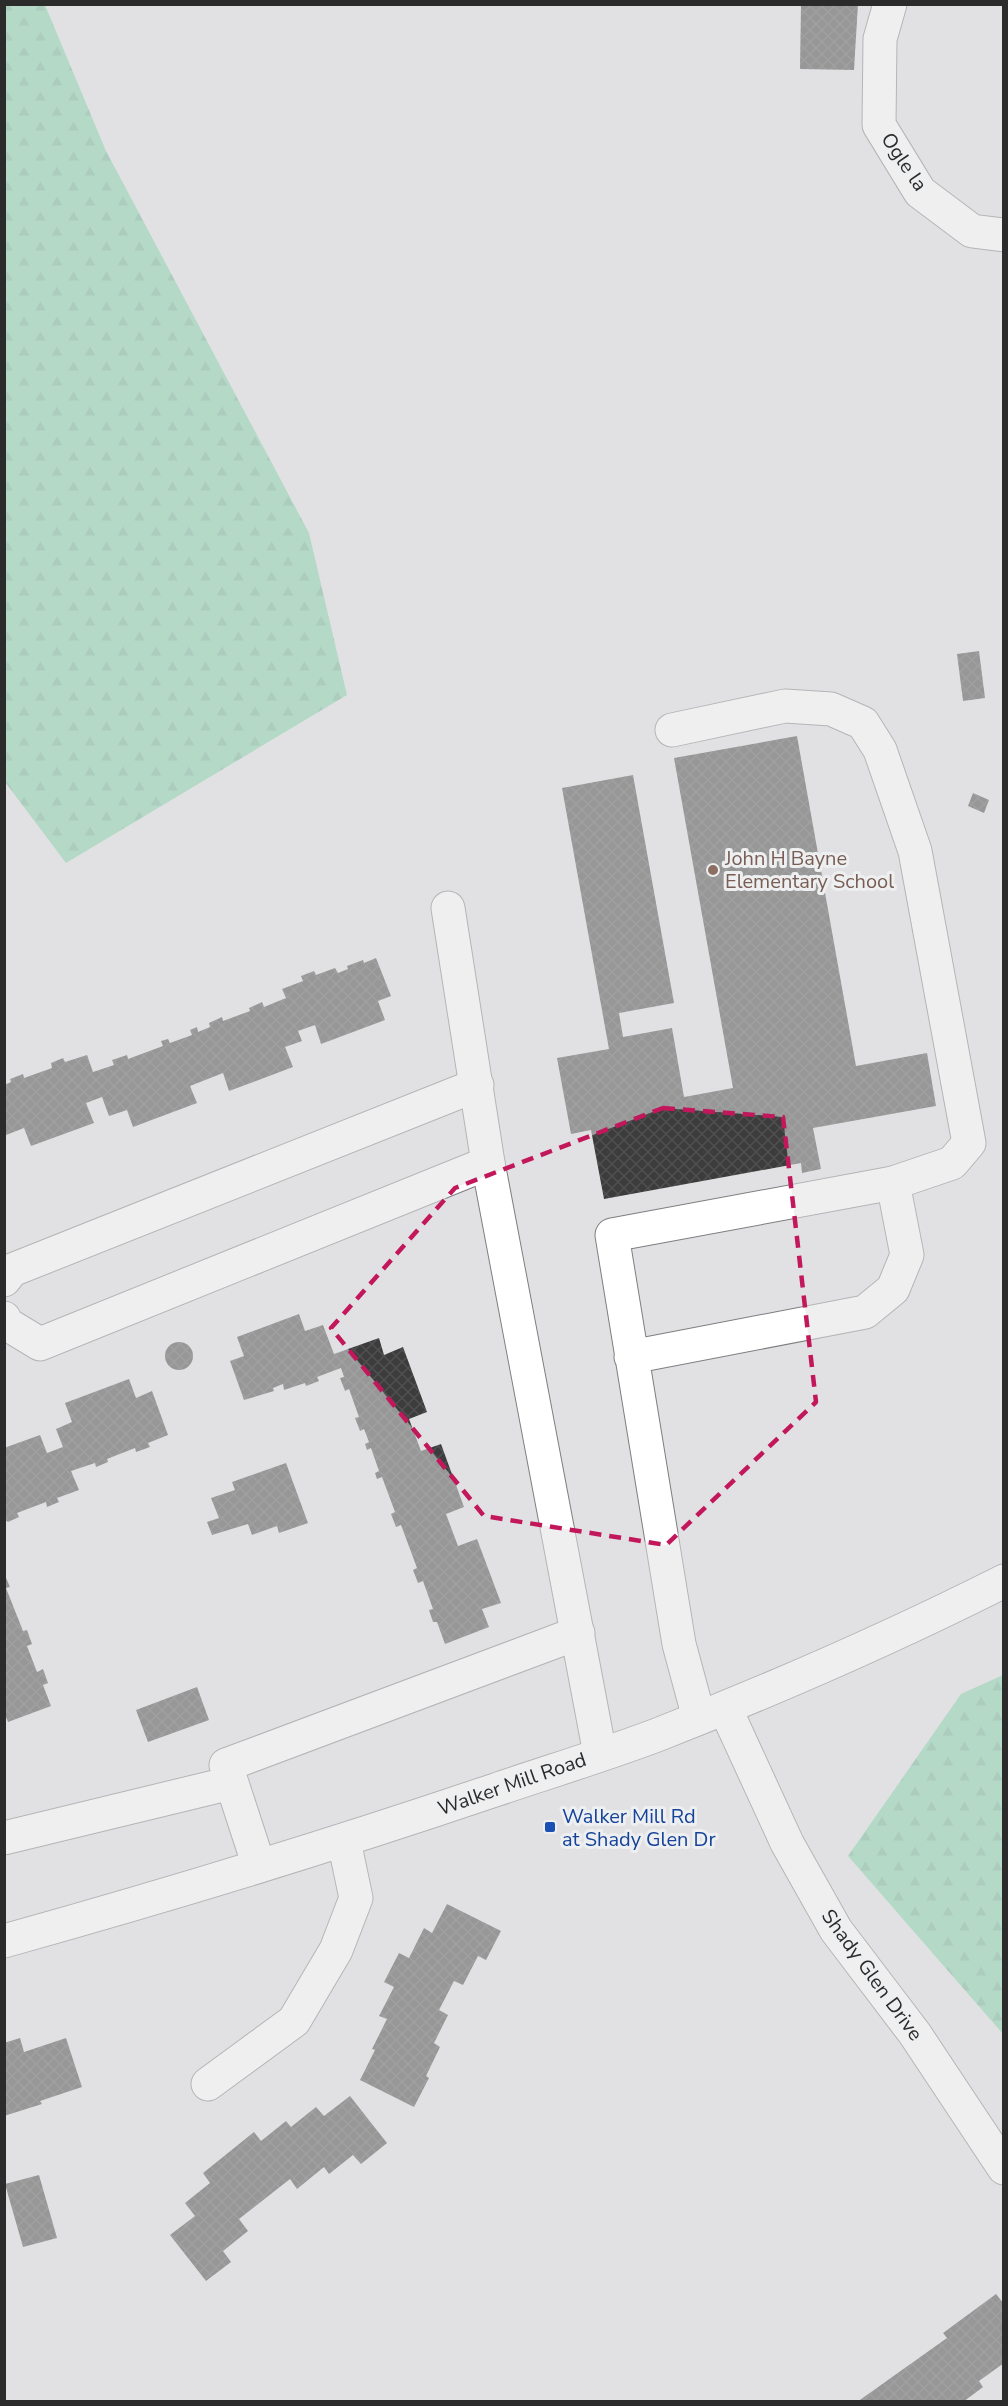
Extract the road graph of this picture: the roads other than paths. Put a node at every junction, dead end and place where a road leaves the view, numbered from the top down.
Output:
1 (890, 4) edge
2 (1004, 235) edge
3 (672, 730) dead end
4 (448, 908) dead end
5 (477, 1084) junction
6 (488, 1163) junction
7 (893, 1183) junction
8 (4, 1280) edge
9 (4, 1318) edge
10 (631, 1357) junction
11 (1004, 1581) edge
12 (578, 1633) junction
13 (712, 1713) junction
14 (600, 1754) junction
15 (231, 1783) junction
16 (4, 1838) edge
17 (344, 1841) junction
18 (260, 1866) junction
19 (4, 1941) edge
20 (208, 2084) dead end
21 (1004, 2168) edge

1 - 2 main road, Ogle la
3 - 7 main road
4 - 5 main road
5 - 6 main road
5 - 8 main road
6 - 9 main road
6 - 12 main road
7 - 10 main road
7 - 10 main road, Shady Glen Drive
10 - 13 main road, Shady Glen Drive
11 - 13 main road, Walker Mill Road
12 - 14 main road
12 - 15 main road
13 - 14 main road, Walker Mill Road
13 - 21 main road, Shady Glen Drive
14 - 17 main road, Walker Mill Road
15 - 16 main road
15 - 18 main road
17 - 18 main road, Walker Mill Road
17 - 20 main road
18 - 19 main road, Walker Mill Road

